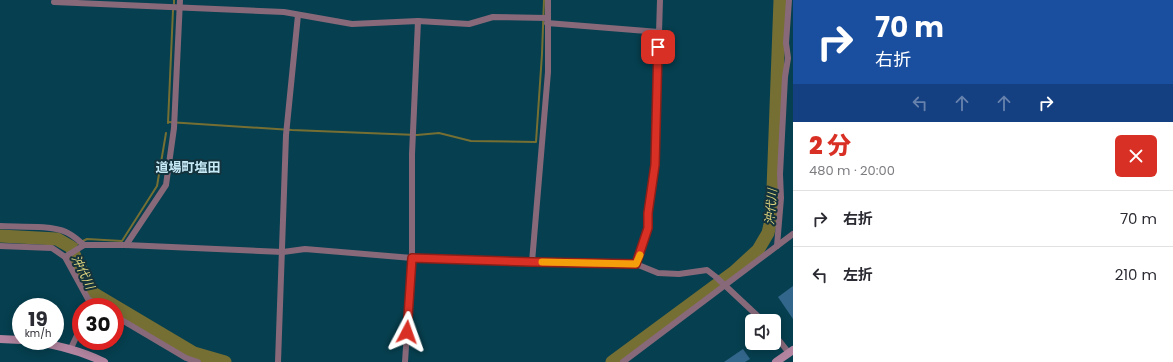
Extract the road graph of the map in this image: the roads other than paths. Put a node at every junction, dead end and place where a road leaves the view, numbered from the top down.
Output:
1 (180, 0) edge
2 (548, 0) edge
3 (660, 0) edge
4 (789, 0) edge
5 (54, 2) dead end
6 (180, 9) junction
7 (298, 15) junction
8 (547, 20) junction
9 (418, 21) junction
10 (659, 32) junction
11 (0, 226) edge
12 (793, 234) edge
13 (84, 245) junction
14 (126, 245) junction
15 (0, 246) edge
16 (777, 246) junction
17 (283, 252) junction
18 (65, 257) junction
19 (412, 258) junction
20 (532, 262) junction
21 (636, 264) junction
22 (724, 285) junction
23 (87, 298) edge
24 (755, 314) edge
25 (124, 321) edge
26 (0, 338) edge
27 (12, 339) edge
28 (781, 341) edge
29 (64, 346) edge
30 (71, 348) joint
31 (791, 352) edge
32 (104, 362) edge
33 (198, 362) edge
34 (278, 362) edge
35 (405, 362) edge
36 (623, 362) edge
37 (776, 362) edge

1 - 6 street
2 - 8 street
3 - 10 street
4 - 16 street
5 - 6 street
6 - 7 street
6 - 14 street
7 - 9 street
7 - 17 street
8 - 9 street
8 - 10 street
8 - 20 street
9 - 19 street
10 - 21 street
11 - 13 street
12 - 16 street
13 - 14 street
13 - 18 street
14 - 17 street
15 - 18 street
16 - 22 street
17 - 19 street
17 - 34 street
18 - 23 street
19 - 20 street
19 - 35 street
20 - 21 street
21 - 22 street
22 - 24 street
22 - 36 street
25 - 33 street
26 - 27 main road
28 - 31 street
29 - 30 main road
30 - 32 main road
31 - 37 main road

